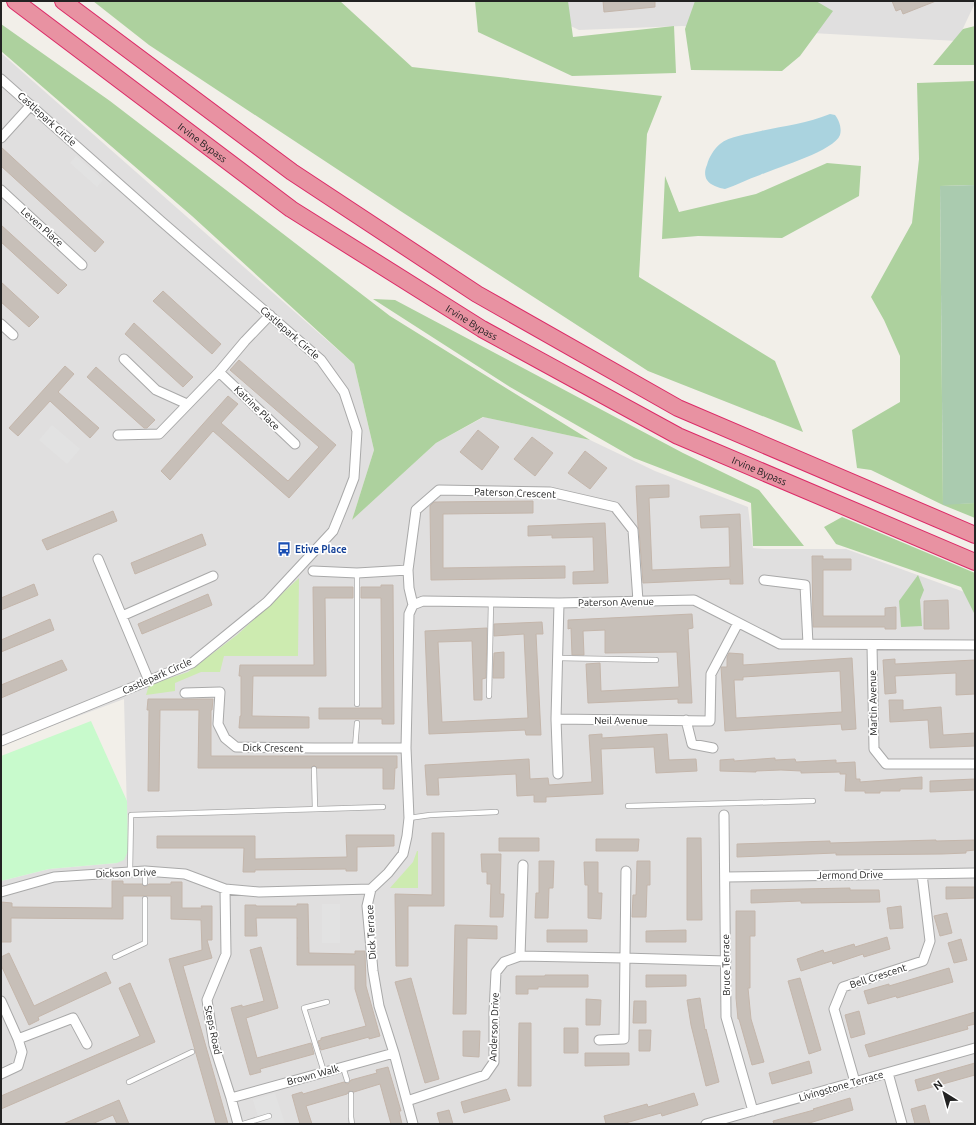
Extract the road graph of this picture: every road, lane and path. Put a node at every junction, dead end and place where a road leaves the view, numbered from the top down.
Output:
1 (16, 1) edge
2 (63, 1) edge
3 (1, 79) edge
4 (31, 105) junction
5 (1, 138) edge
6 (1, 190) edge
7 (82, 265) dead end
8 (270, 315) junction
9 (1, 324) edge
10 (13, 335) dead end
11 (124, 359) dead end
12 (219, 372) junction
13 (187, 404) junction
14 (118, 435) dead end
15 (295, 444) dead end
16 (975, 535) edge
17 (98, 559) dead end
18 (975, 562) edge
19 (408, 570) junction
20 (313, 572) dead end
21 (357, 573) junction
22 (213, 576) dead end
23 (764, 580) dead end
24 (638, 601) junction
25 (491, 602) junction
26 (559, 603) junction
27 (413, 605) junction
28 (122, 616) junction
29 (738, 623) junction
30 (808, 644) junction
31 (872, 645) junction
32 (975, 645) edge
33 (558, 658) junction
34 (656, 660) dead end
35 (149, 681) junction
36 (185, 694) dead end
37 (489, 696) dead end
38 (357, 704) dead end
39 (556, 719) junction
40 (686, 720) junction
41 (357, 723) dead end
42 (1, 741) edge
43 (356, 748) junction
44 (406, 748) junction
45 (713, 748) dead end
46 (975, 764) edge
47 (314, 769) dead end
48 (558, 774) dead end
49 (813, 801) dead end
50 (724, 804) junction
51 (628, 806) dead end
52 (383, 807) dead end
53 (315, 809) junction
54 (496, 812) dead end
55 (724, 815) joint
56 (409, 818) junction
57 (523, 865) dead end
58 (145, 870) junction
59 (130, 871) junction
60 (626, 871) dead end
61 (975, 873) edge
62 (922, 874) junction
63 (725, 878) junction
64 (145, 883) dead end
65 (225, 889) junction
66 (371, 889) junction
67 (1, 892) edge
68 (145, 899) dead end
69 (520, 956) junction
70 (115, 957) dead end
71 (624, 958) junction
72 (726, 962) junction
73 (327, 1002) dead end
74 (2, 1004) edge
75 (18, 1039) junction
76 (599, 1040) dead end
77 (87, 1044) dead end
78 (975, 1048) edge
79 (192, 1052) dead end
80 (394, 1053) junction
81 (343, 1067) junction
82 (324, 1072) junction
83 (888, 1073) junction
84 (1, 1074) edge
85 (347, 1080) dead end
86 (129, 1082) dead end
87 (855, 1082) junction
88 (351, 1094) dead end
89 (231, 1098) junction
90 (407, 1101) junction
91 (753, 1111) junction
92 (269, 1116) dead end
93 (238, 1124) edge
94 (243, 1124) edge
95 (352, 1124) edge
96 (413, 1124) edge
97 (706, 1124) edge
98 (902, 1124) edge

1 - 18 highway, Irvine Bypass
2 - 16 highway
3 - 4 street, Castlepark Circle
4 - 5 street
4 - 8 street, Castlepark Circle
6 - 7 street, Leven Place
8 - 12 street
8 - 35 street, Castlepark Circle
9 - 10 street
11 - 13 street
12 - 13 street
12 - 15 street, Katrine Place
13 - 14 street
17 - 28 street
19 - 21 street
19 - 24 street, Paterson Crescent
19 - 27 street, Paterson Crescent
20 - 21 street
21 - 38 lane
22 - 28 street
23 - 30 street
24 - 26 street, Paterson Avenue
24 - 29 street, Paterson Avenue
25 - 26 street, Paterson Avenue
25 - 27 street, Paterson Avenue
25 - 37 lane
26 - 33 street
27 - 44 street
28 - 35 street
29 - 30 street, Paterson Avenue
29 - 40 street, Neil Avenue
30 - 31 street, Paterson Avenue
31 - 32 street, Paterson Avenue
31 - 46 street, Martin Avenue
33 - 34 lane
33 - 39 street
35 - 42 street, Castlepark Circle
36 - 43 street, Dick Crescent
39 - 40 street, Neil Avenue
39 - 48 street
40 - 45 street
41 - 43 lane
43 - 44 street, Dick Crescent
44 - 56 street
47 - 53 lane
49 - 50 lane
50 - 51 lane
50 - 55 lane
52 - 53 lane
53 - 59 lane
54 - 56 lane
55 - 63 street, Bruce Terrace
56 - 66 street
57 - 69 street
58 - 59 street, Dickson Drive
58 - 64 lane
58 - 65 street, Dickson Drive
59 - 67 street, Dickson Drive
60 - 71 street
61 - 62 street, Jermond Drive
62 - 63 street, Jermond Drive
62 - 87 street, Bell Crescent
63 - 72 street, Bruce Terrace
65 - 66 street, Dickson Drive
65 - 89 street, Steps Road
66 - 80 street, Dick Terrace
68 - 70 lane
69 - 71 street, Anderson Drive
69 - 90 street, Anderson Drive
71 - 72 street, Anderson Drive
71 - 76 street
72 - 91 street, Bruce Terrace
73 - 82 lane
74 - 75 street
75 - 77 street
75 - 84 street
78 - 83 street, Livingstone Terrace
79 - 86 lane
80 - 81 street, Brown Walk
80 - 90 street, Dick Terrace
81 - 82 street, Brown Walk
81 - 85 lane
82 - 89 street, Brown Walk
83 - 87 street, Livingstone Terrace
83 - 98 street
87 - 91 street, Livingstone Terrace
88 - 95 lane
89 - 93 street, Steps Road
90 - 96 street, Dick Terrace
91 - 97 street, Livingstone Terrace
92 - 94 lane

